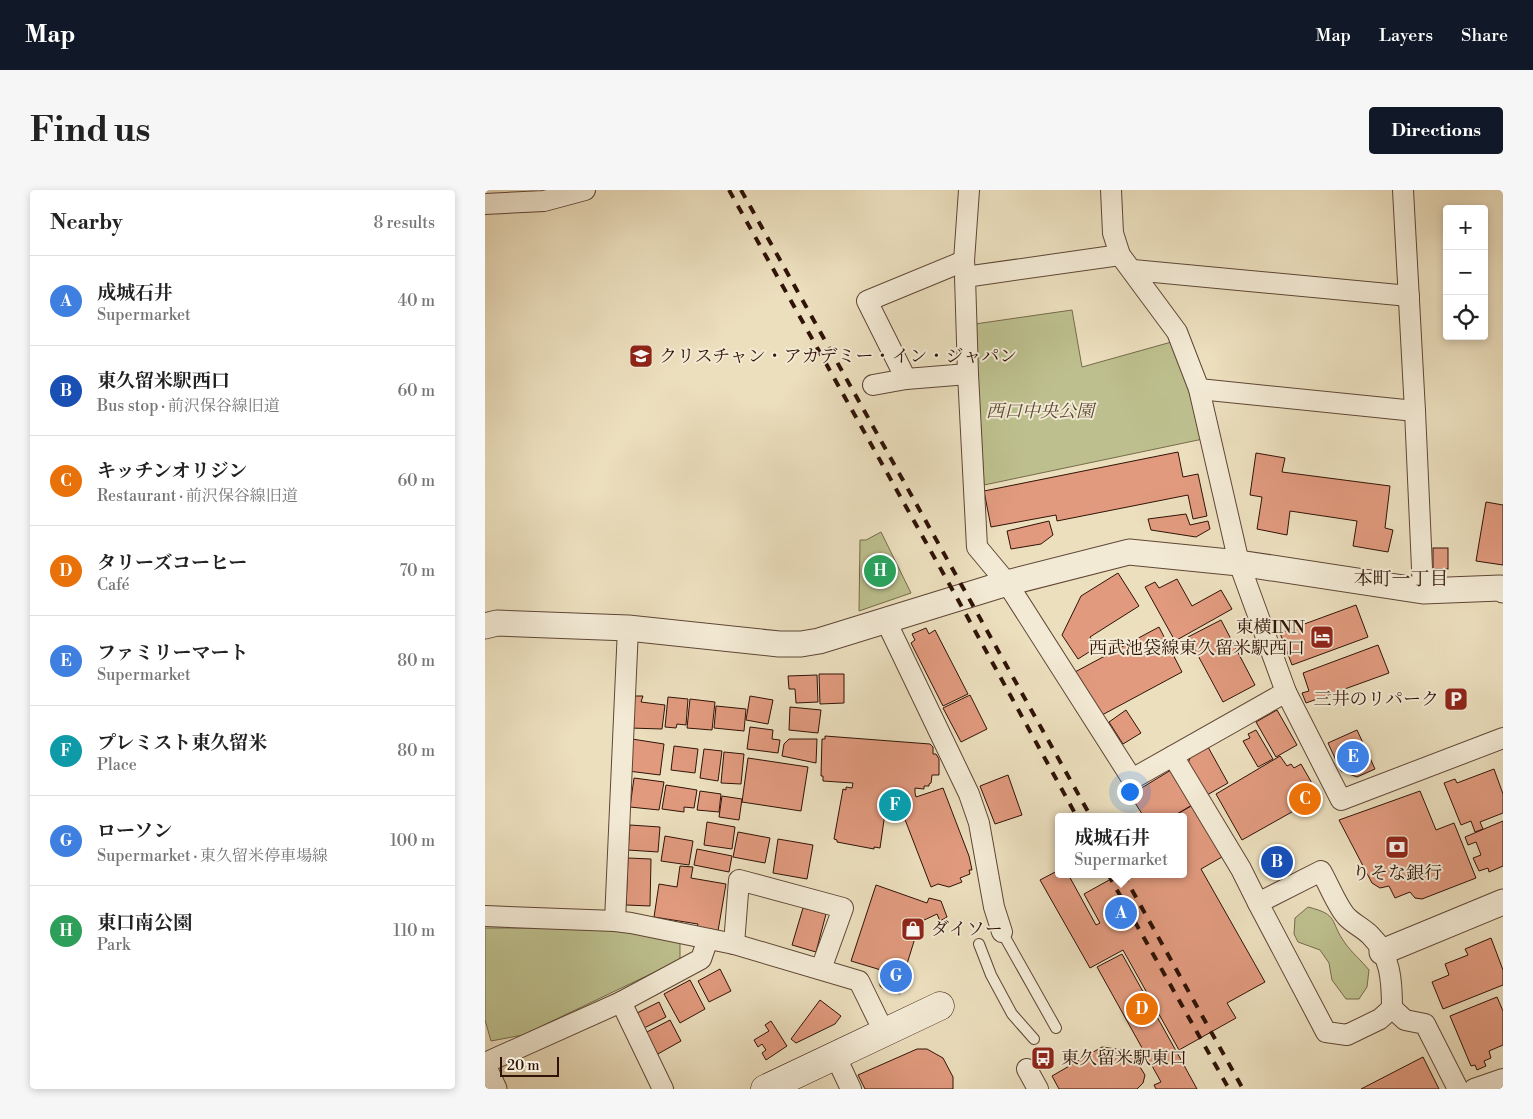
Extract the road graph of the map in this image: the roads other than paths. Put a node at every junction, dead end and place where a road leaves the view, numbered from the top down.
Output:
1 (969, 190) edge
2 (1111, 190) edge
3 (1403, 190) edge
4 (579, 191) edge
5 (485, 204) edge
6 (1127, 263) junction
7 (965, 269) junction
8 (1409, 296) junction
9 (968, 374) junction
10 (906, 379) junction
11 (873, 384) dead end
12 (1199, 390) junction
13 (1415, 411) junction
14 (1239, 562) junction
15 (1007, 583) junction
16 (1503, 590) edge
17 (1423, 591) junction
18 (886, 621) junction
19 (485, 626) edge
20 (628, 628) junction
21 (1286, 692) junction
22 (1503, 738) edge
23 (1173, 756) junction
24 (1503, 902) edge
25 (1259, 904) junction
26 (485, 916) edge
27 (615, 921) junction
28 (1002, 932) joint
29 (708, 939) junction
30 (734, 944) junction
31 (979, 944) dead end
32 (1382, 952) junction
33 (821, 969) junction
34 (621, 1002) junction
35 (940, 1006) dead end
36 (1392, 1008) junction
37 (1055, 1028) dead end
38 (884, 1032) junction
39 (1033, 1039) dead end
40 (835, 1056) junction
41 (485, 1063) edge
42 (1027, 1069) dead end
43 (485, 1070) edge
44 (1503, 1079) edge
45 (494, 1089) edge
46 (663, 1089) edge
47 (765, 1089) edge
48 (851, 1089) edge
49 (1038, 1089) edge
50 (1458, 1089) edge
51 (1474, 1089) edge

1 - 7 street
2 - 6 street
3 - 8 street
4 - 5 street
6 - 7 street
6 - 8 street
6 - 12 street
7 - 9 street
7 - 10 street
8 - 13 street
9 - 10 street
9 - 15 street
10 - 11 street
12 - 13 street
12 - 14 street
13 - 17 street
14 - 15 street
14 - 17 street
14 - 21 street
15 - 18 street
15 - 23 street
16 - 17 street
18 - 20 street
18 - 28 street
19 - 20 street
20 - 27 street
21 - 22 street
21 - 23 street
23 - 25 street
24 - 32 street
25 - 32 street
25 - 36 street
26 - 27 street
27 - 29 street
28 - 37 lane
29 - 30 street
29 - 34 street
30 - 33 street
30 - 33 street
31 - 39 lane
32 - 36 street
33 - 38 street
34 - 41 street
34 - 46 street
35 - 38 main road
36 - 50 street
38 - 40 main road
40 - 47 main road
40 - 48 street
42 - 49 street
43 - 45 street
44 - 51 street

